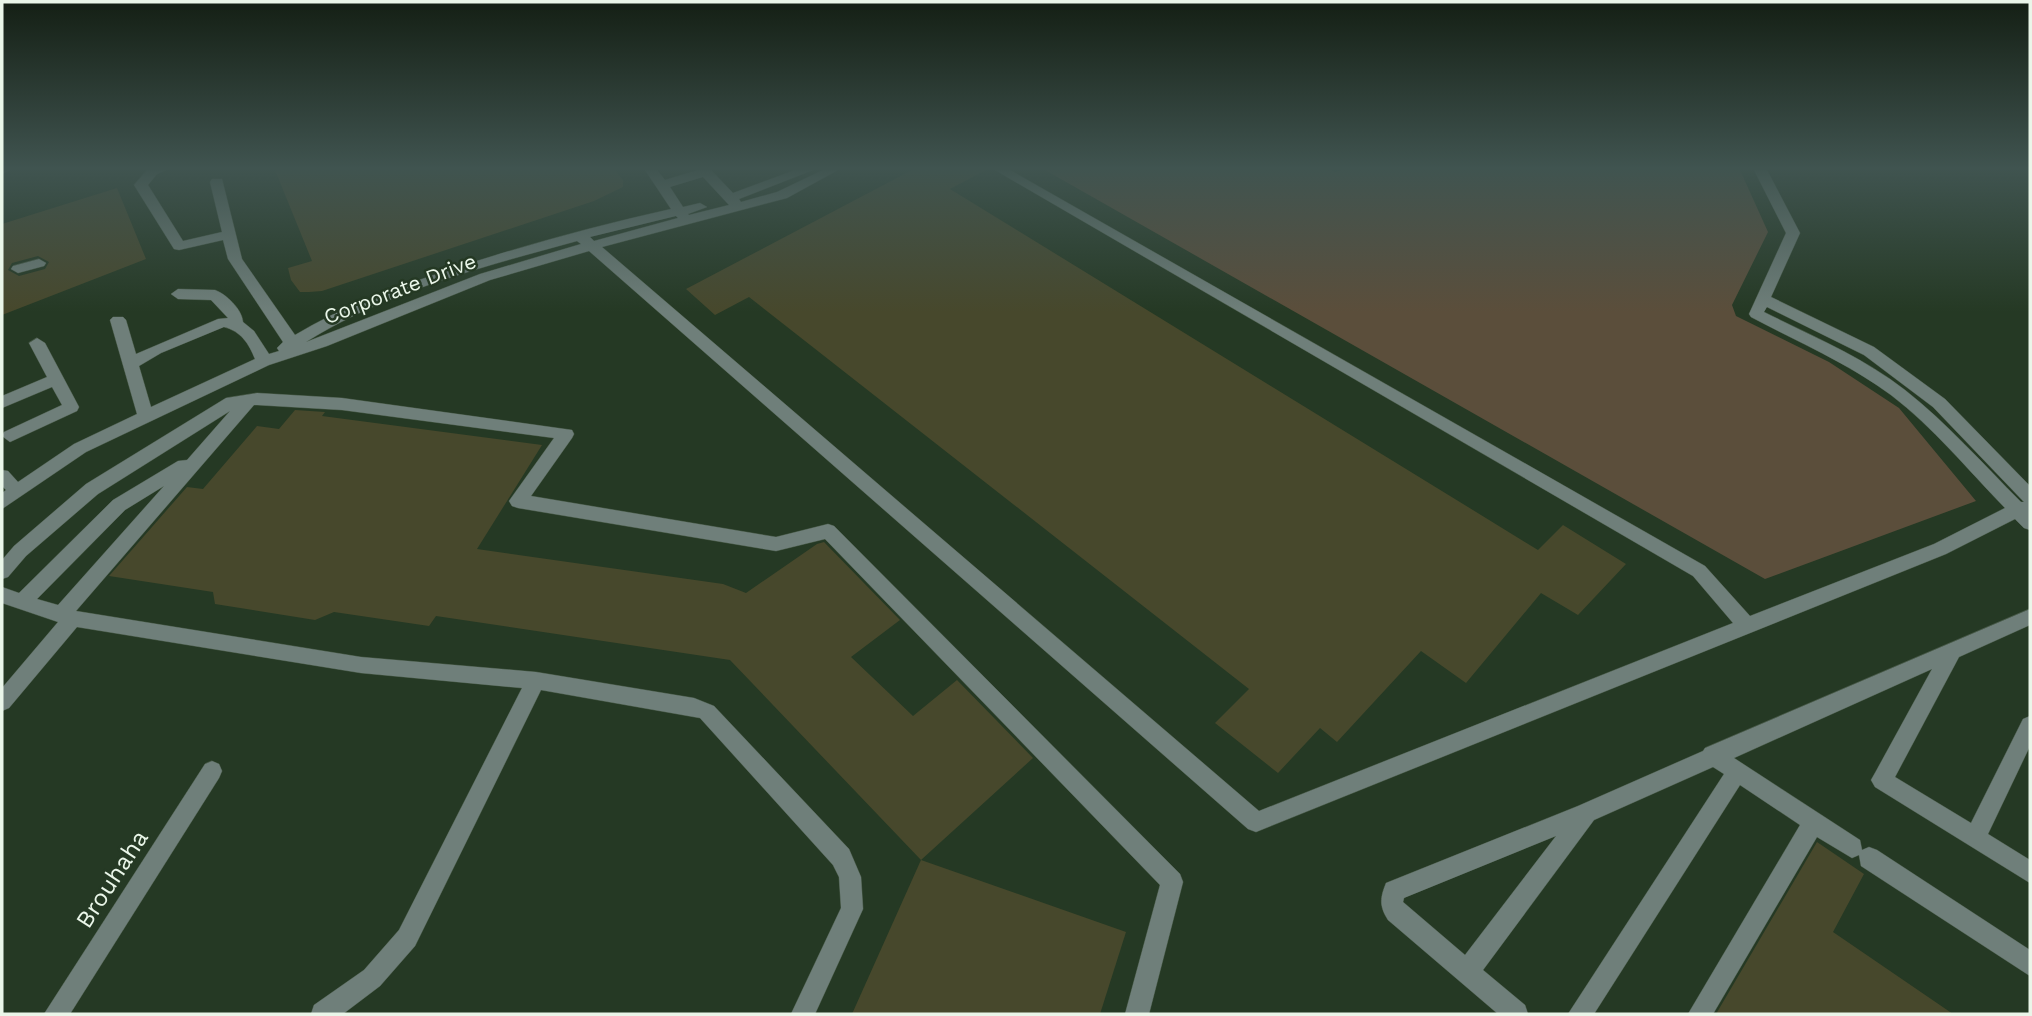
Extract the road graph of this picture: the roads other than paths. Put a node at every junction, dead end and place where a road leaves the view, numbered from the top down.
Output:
1 (161, 217) edge
2 (225, 217) edge
3 (678, 217) edge
4 (1084, 217) edge
5 (1785, 217) edge
6 (229, 233) junction
7 (586, 240) junction
8 (39, 263) dead end
9 (18, 269) dead end
10 (178, 294) dead end
11 (118, 320) dead end
12 (235, 323) junction
13 (37, 343) dead end
14 (292, 343) junction
15 (264, 361) junction
16 (132, 363) junction
17 (56, 379) junction
18 (241, 401) junction
19 (2, 402) edge
20 (146, 417) junction
21 (10, 436) dead end
22 (196, 459) junction
23 (2, 476) edge
24 (18, 491) junction
25 (2, 502) edge
26 (2027, 509) edge
27 (2, 572) edge
28 (2, 595) edge
29 (22, 602) junction
30 (67, 616) junction
31 (2030, 617) edge
32 (1747, 626) junction
33 (1953, 650) junction
34 (536, 681) junction
35 (5, 694) edge
36 (2030, 725) edge
37 (1712, 755) junction
38 (212, 771) dead end
39 (1737, 772) junction
40 (1586, 813) junction
41 (1814, 822) junction
42 (1975, 838) junction
43 (2030, 872) edge
44 (2030, 964) edge
45 (1467, 972) junction
46 (56, 1014) edge
47 (323, 1014) edge
48 (803, 1014) edge
49 (1137, 1014) edge
50 (1517, 1014) edge
51 (1580, 1014) edge
52 (1700, 1014) edge

1 - 6 street
2 - 6 street
3 - 7 street, Corporate Drive
4 - 32 street
5 - 26 street
6 - 14 street
7 - 14 street, Corporate Drive
7 - 15 street, Corporate Drive
7 - 32 street
8 - 9 street
10 - 12 street
11 - 16 street
12 - 15 street
12 - 16 street
13 - 17 street
14 - 15 street, Corporate Drive
15 - 18 street
15 - 20 street, Corporate Drive
16 - 20 street
17 - 19 street
17 - 21 street
18 - 22 street
18 - 27 street
18 - 49 street
20 - 24 street, Corporate Drive
22 - 29 street
22 - 30 street
23 - 24 street
24 - 25 street, Corporate Drive
26 - 32 street
28 - 29 street
29 - 30 street
30 - 34 street
30 - 35 street
31 - 33 street
33 - 37 street
33 - 42 street
34 - 47 street
34 - 48 street
36 - 42 street
37 - 39 street
37 - 40 street
38 - 46 street, Brouhaha
39 - 41 street
39 - 51 street
40 - 45 street
40 - 45 street
41 - 44 street
41 - 52 street
42 - 43 street
45 - 50 street

